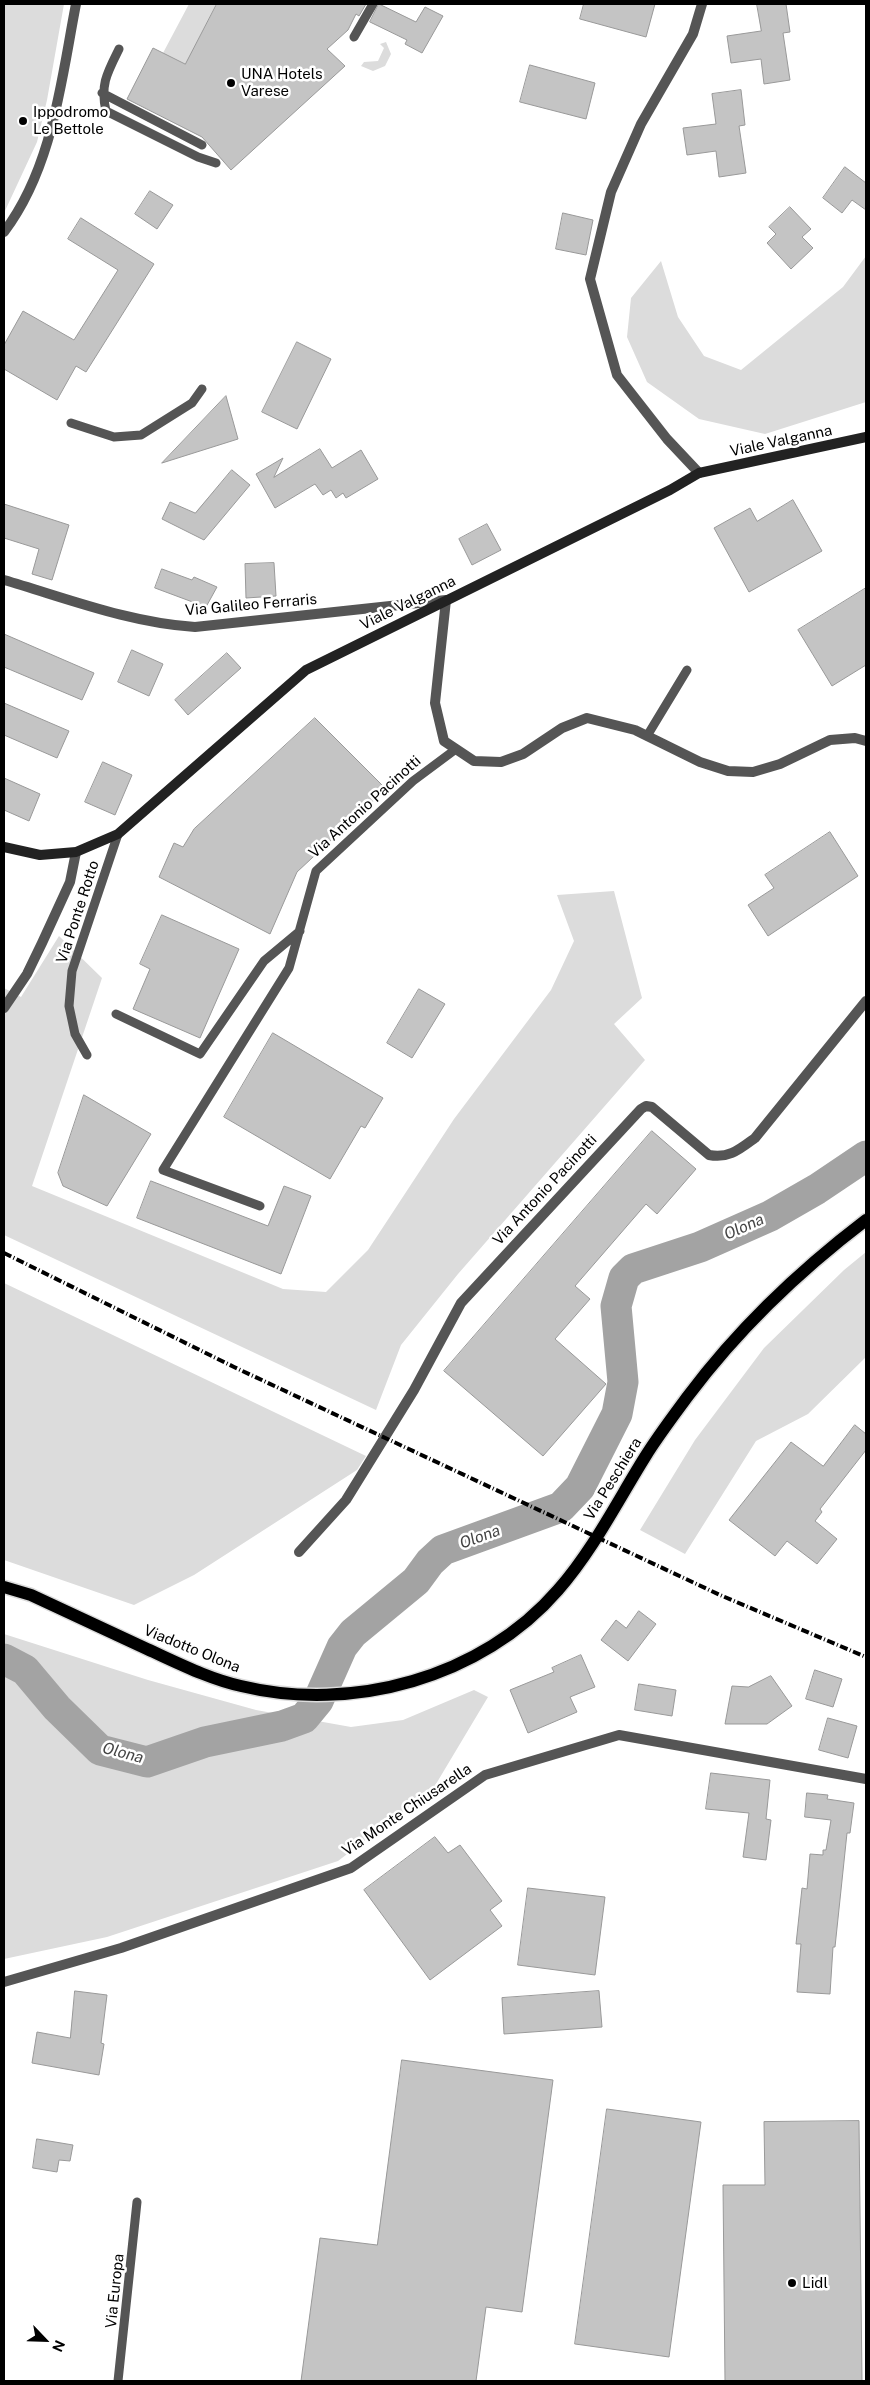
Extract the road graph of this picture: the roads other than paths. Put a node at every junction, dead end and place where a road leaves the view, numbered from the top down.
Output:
1 (76, 4) edge
2 (373, 4) edge
3 (702, 4) edge
4 (354, 37) dead end
5 (119, 50) dead end
6 (102, 94) junction
7 (202, 145) dead end
8 (216, 163) dead end
9 (4, 232) edge
10 (202, 389) dead end
11 (71, 423) dead end
12 (866, 437) edge
13 (699, 473) junction
14 (4, 580) edge
15 (446, 600) junction
16 (687, 670) dead end
17 (647, 736) junction
18 (866, 741) edge
19 (456, 749) junction
20 (118, 834) junction
21 (4, 847) edge
22 (76, 852) junction
23 (300, 931) junction
24 (866, 1001) edge
25 (4, 1008) edge
26 (116, 1014) dead end
27 (87, 1055) dead end
28 (260, 1206) dead end
29 (866, 1220) edge
30 (298, 1552) dead end
31 (4, 1587) edge
32 (350, 1694) joint
33 (866, 1778) edge
34 (4, 1982) edge
35 (137, 2202) dead end
36 (118, 2381) edge

1 - 9 street
2 - 4 lane
3 - 13 street
5 - 6 lane
6 - 7 lane
6 - 8 lane
10 - 11 lane
12 - 13 main road, Viale Valganna
13 - 15 main road, Viale Valganna
14 - 15 street, Via Galileo Ferraris
15 - 19 street
15 - 20 main road, Viale Valganna
16 - 17 lane
17 - 18 street
17 - 19 street
19 - 23 lane, Via Antonio Pacinotti
20 - 22 main road, Viale Valganna
20 - 27 lane, Via Ponte Rotto
21 - 22 main road, Viale Valganna
22 - 25 street
23 - 26 lane
23 - 28 lane, Via Antonio Pacinotti
24 - 30 street, Via Antonio Pacinotti
29 - 32 main road, Via Peschiera
31 - 32 main road, Viadotto Olona
33 - 34 street, Via Monte Chiusarella
35 - 36 lane, Via Europa

